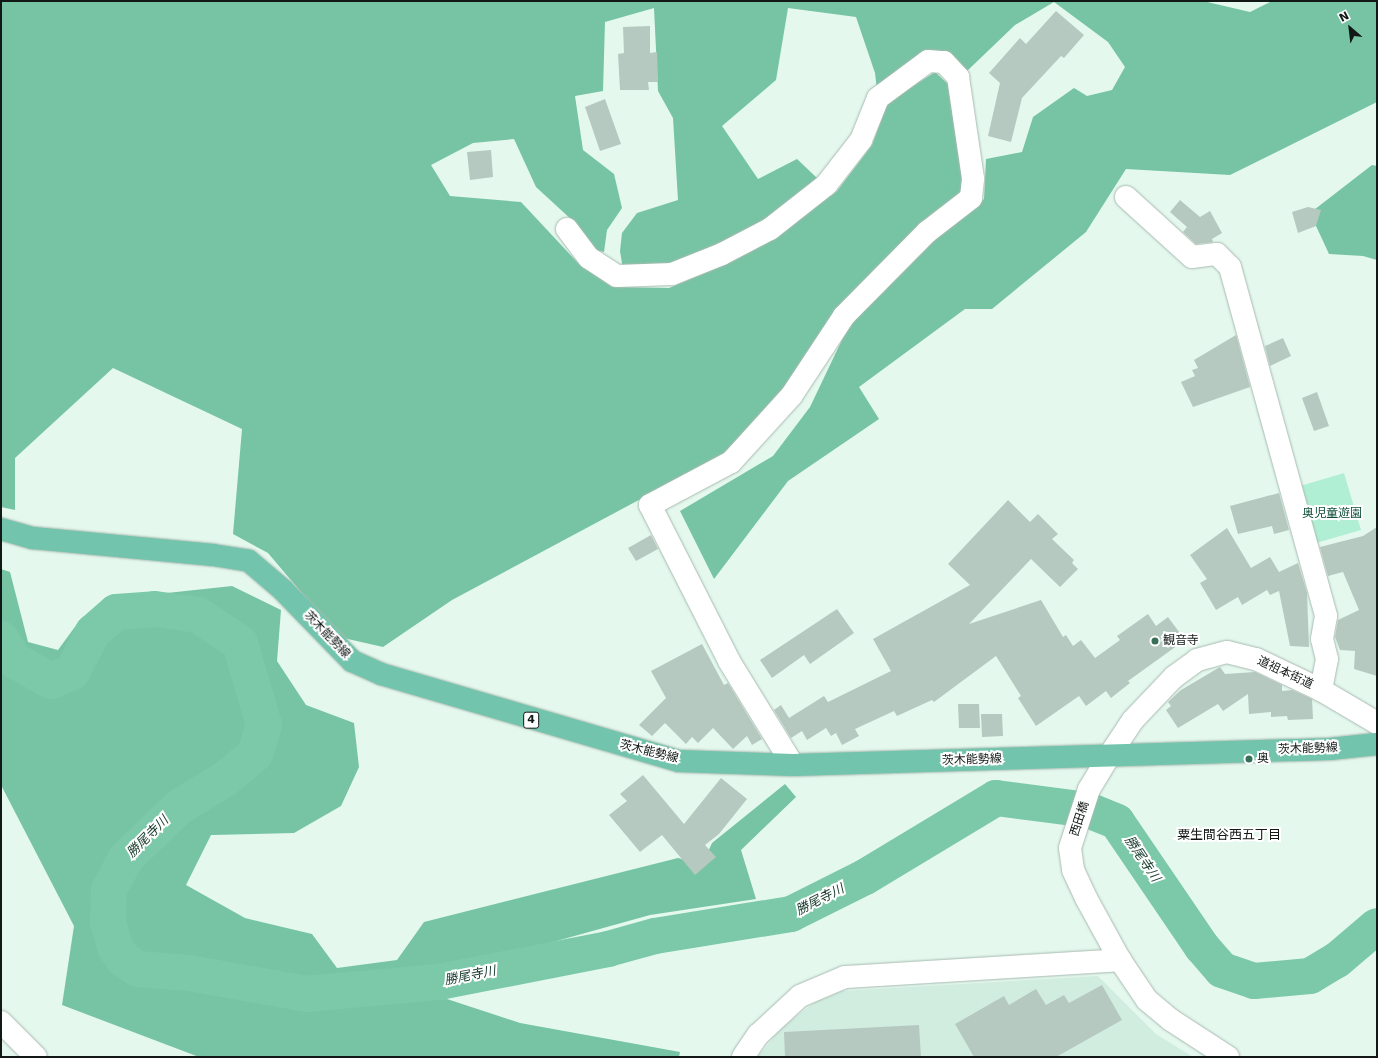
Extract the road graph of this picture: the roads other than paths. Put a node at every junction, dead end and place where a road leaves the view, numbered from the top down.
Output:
1 (1126, 197) dead end
2 (567, 229) dead end
3 (1, 529) edge
4 (1321, 690) junction
5 (1377, 723) edge
6 (1377, 744) edge
7 (1108, 756) junction
8 (793, 765) junction
9 (1090, 789) joint
10 (1120, 960) junction
11 (1, 1022) edge
12 (36, 1057) edge
13 (743, 1057) edge
14 (1228, 1057) edge

1 - 4 street
2 - 8 street
3 - 8 main road, 茨木能勢線 / 4
4 - 5 street, 道祖本街道
4 - 7 street, 道祖本街道
6 - 7 main road, 茨木能勢線 / 4
7 - 8 main road, 茨木能勢線 / 4
7 - 9 street, 道祖本街道
9 - 10 street, 西田橋
10 - 13 street
10 - 14 street
11 - 12 street

